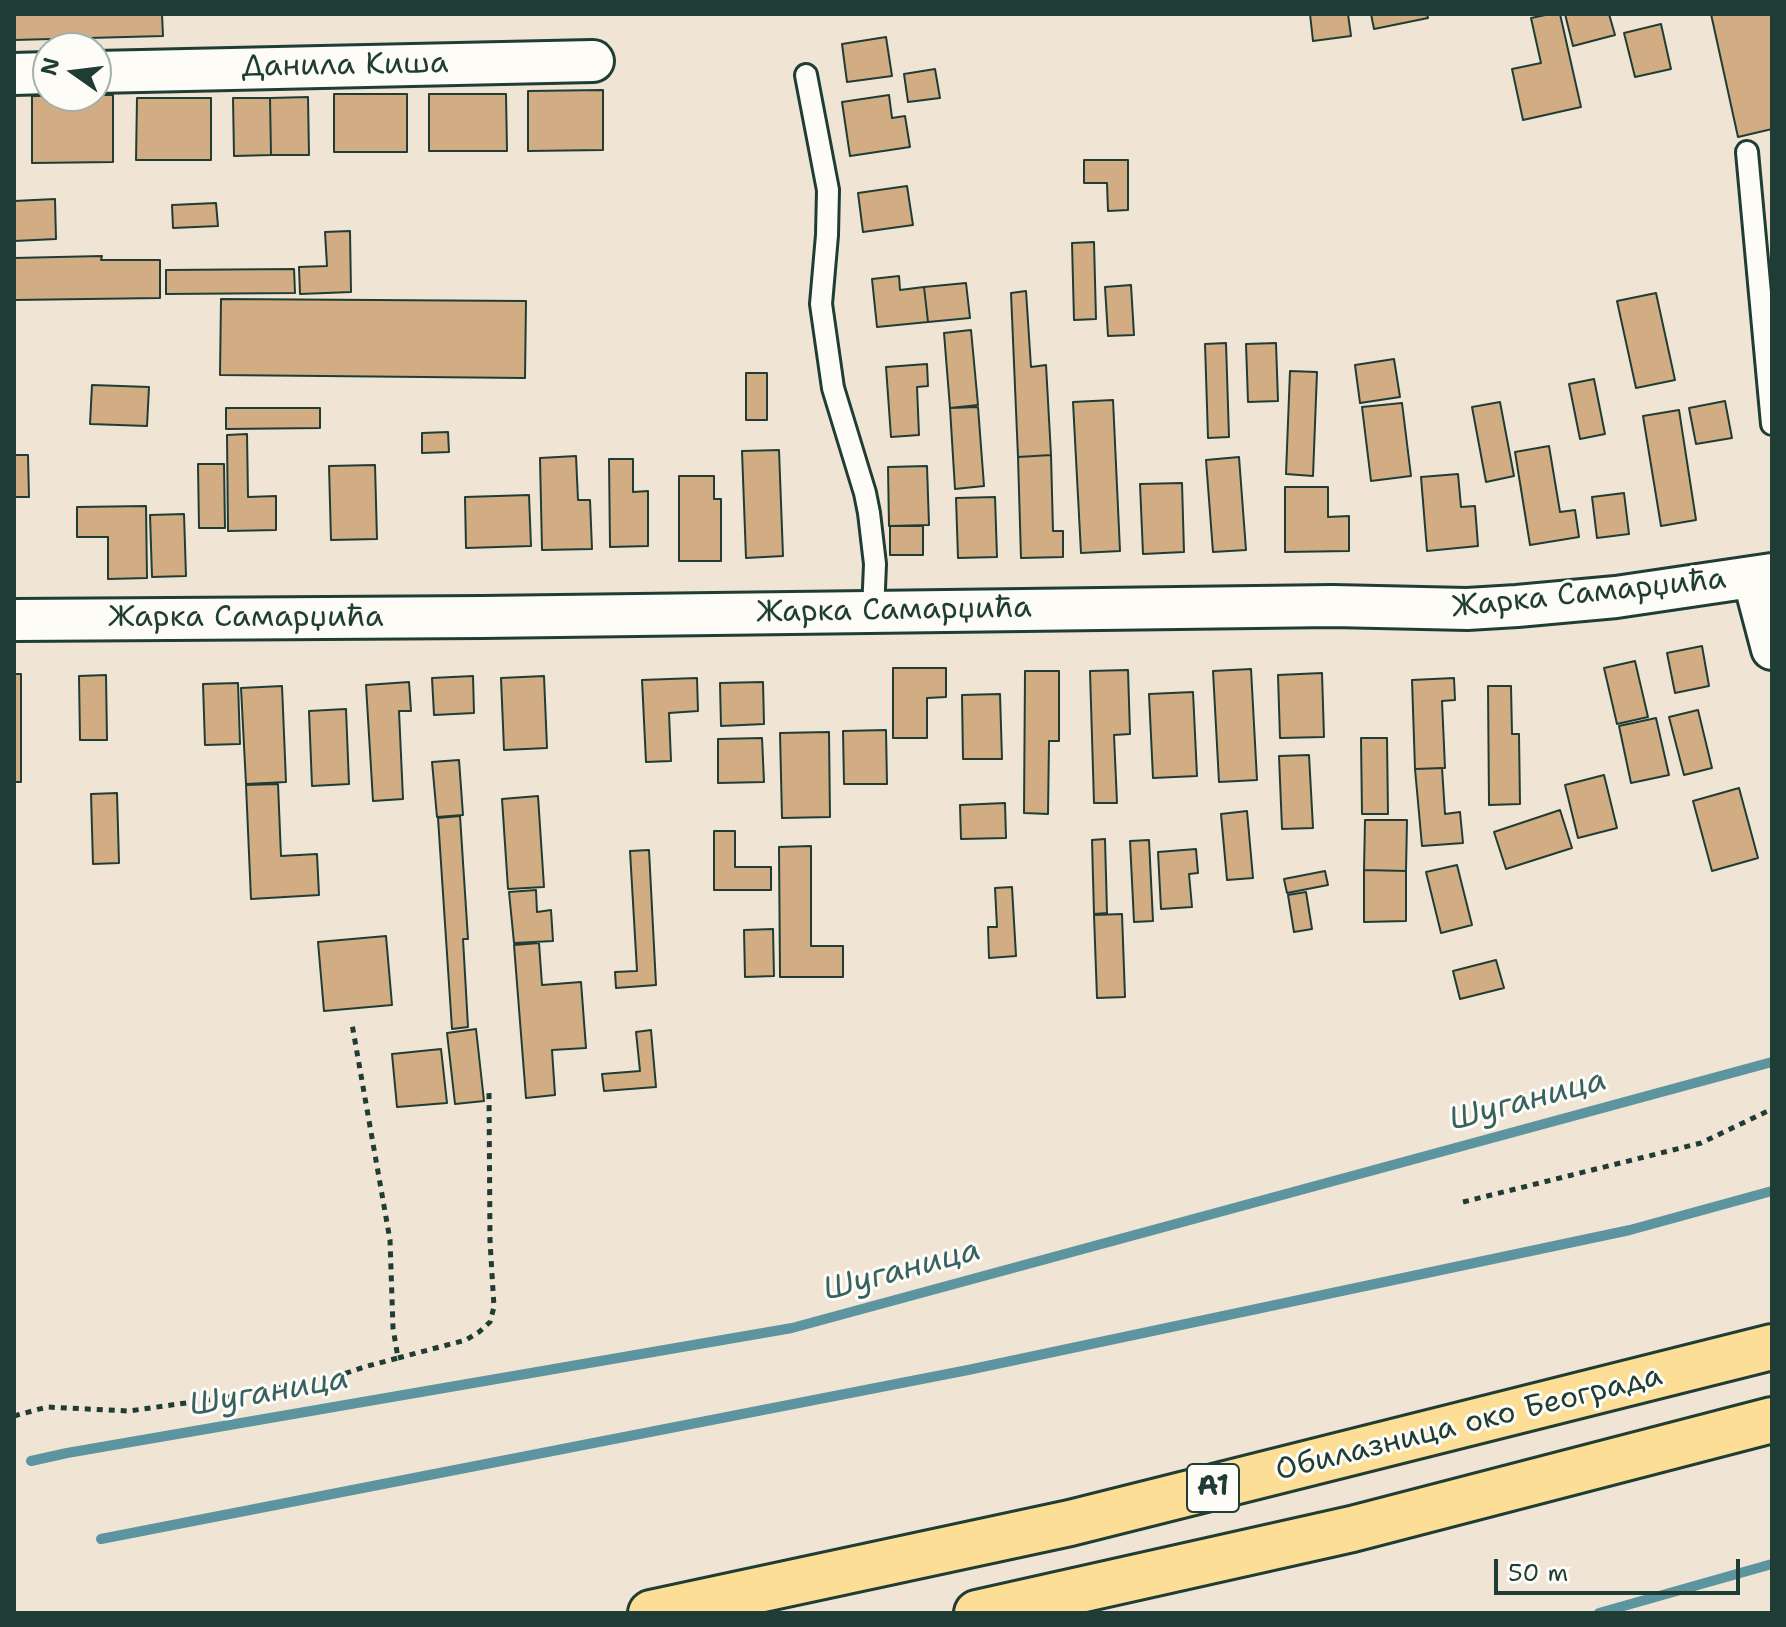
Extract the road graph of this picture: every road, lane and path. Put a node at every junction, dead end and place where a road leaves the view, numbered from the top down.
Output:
1 (593, 61) dead end
2 (112, 72) edge
3 (806, 75) dead end
4 (1747, 152) dead end
5 (1772, 424) edge
6 (1762, 575) edge
7 (873, 612) junction
8 (14, 620) edge
9 (1772, 649) edge
10 (352, 1024) dead end
11 (489, 1090) dead end
12 (1772, 1109) edge
13 (1463, 1202) dead end
14 (1772, 1347) edge
15 (398, 1358) junction
16 (14, 1416) edge
17 (1772, 1420) edge
18 (651, 1613) edge
19 (977, 1613) edge

1 - 2 street, Данила Киша
3 - 7 lane
4 - 5 lane
6 - 7 street, Жарка Самарџића
6 - 9 street
7 - 8 street, Жарка Самарџића
10 - 15 path
11 - 15 path
12 - 13 path
14 - 18 highway, Обилазница око Београда / A1
15 - 16 path
17 - 19 highway, A1

